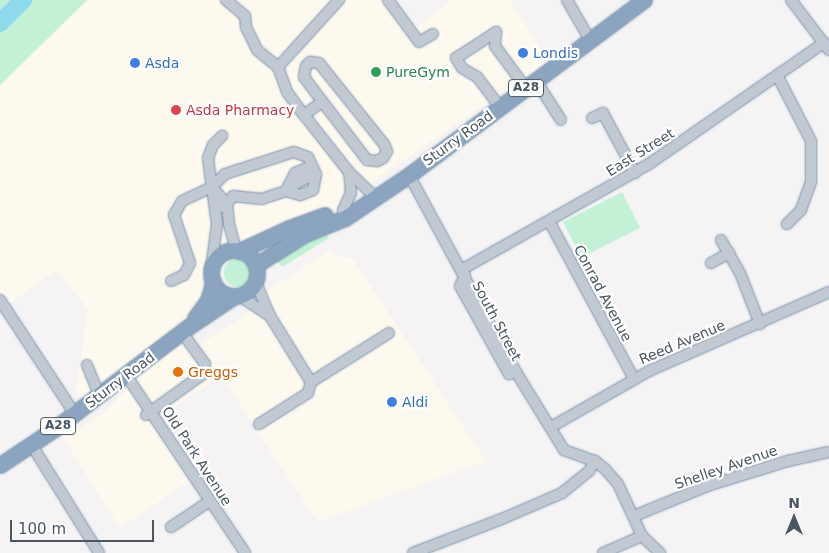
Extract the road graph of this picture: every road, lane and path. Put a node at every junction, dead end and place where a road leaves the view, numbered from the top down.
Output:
1 (226, 0) edge
2 (340, 0) edge
3 (388, 0) edge
4 (567, 0) edge
5 (644, 0) edge
6 (791, 0) edge
7 (433, 34) dead end
8 (590, 40) junction
9 (826, 46) edge
10 (278, 67) junction
11 (777, 75) junction
12 (531, 85) junction
13 (322, 102) junction
14 (500, 107) junction
15 (304, 115) junction
16 (592, 118) dead end
17 (562, 120) dead end
18 (222, 136) dead end
19 (314, 170) junction
20 (349, 172) junction
21 (634, 172) junction
22 (409, 175) junction
23 (212, 187) junction
24 (286, 191) junction
25 (371, 199) junction
26 (230, 200) junction
27 (215, 210) junction
28 (343, 210) junction
29 (549, 221) junction
30 (787, 224) dead end
31 (721, 240) dead end
32 (238, 251) junction
33 (729, 253) junction
34 (711, 263) dead end
35 (256, 265) junction
36 (463, 272) junction
37 (212, 276) junction
38 (171, 281) dead end
39 (256, 283) junction
40 (829, 292) edge
41 (237, 296) junction
42 (1, 302) edge
43 (270, 316) junction
44 (760, 324) junction
45 (185, 329) junction
46 (389, 333) dead end
47 (87, 365) dead end
48 (126, 375) junction
49 (634, 378) junction
50 (311, 382) junction
51 (99, 395) junction
52 (148, 413) junction
53 (75, 414) junction
54 (258, 424) dead end
55 (551, 427) junction
56 (31, 444) junction
57 (829, 452) edge
58 (595, 461) junction
59 (0, 465) edge
60 (210, 501) junction
61 (634, 516) junction
62 (171, 527) dead end
63 (642, 536) junction
64 (99, 553) edge
65 (245, 553) edge
66 (413, 553) edge
67 (604, 553) edge
68 (660, 553) edge

1 - 10 street
2 - 10 street
3 - 7 street
4 - 8 street
5 - 8 highway, Sturry Road / A28
6 - 9 street
8 - 12 highway, Sturry Road / A28
9 - 11 street, East Street
10 - 15 street
11 - 21 street, East Street
11 - 30 street
12 - 14 highway, Sturry Road / A28
12 - 14 street
12 - 17 street
13 - 13 street
13 - 15 street
14 - 22 highway, Sturry Road / A28
15 - 20 street
16 - 21 street
18 - 23 street
19 - 23 street
19 - 24 street
19 - 24 street
20 - 25 street
20 - 28 street
21 - 29 street, East Street
22 - 25 highway, Sturry Road / A28
22 - 36 street, South Street
23 - 26 street
23 - 27 street
23 - 38 street
24 - 26 street
25 - 28 highway, Sturry Road / A28
25 - 35 highway, Sturry Road / A28
26 - 27 street
26 - 32 street
27 - 37 street
28 - 32 highway, Sturry Road / A28
29 - 36 street, East Street
29 - 49 street, Conrad Avenue
31 - 33 street
32 - 35 highway
32 - 37 highway, Sturry Road / A28
33 - 34 street
33 - 44 street
35 - 39 highway
36 - 55 street, South Street
37 - 41 highway
37 - 45 highway, Sturry Road / A28
39 - 41 highway, Sturry Road / A28
39 - 43 street
40 - 44 street, Reed Avenue
41 - 43 street
41 - 45 highway, Sturry Road / A28
42 - 53 street
43 - 50 street
44 - 49 street, Reed Avenue
45 - 48 highway, Sturry Road / A28
45 - 52 street
46 - 50 street
47 - 51 street
48 - 51 highway, Sturry Road / A28
48 - 52 street, Old Park Avenue
49 - 55 street, Reed Avenue
50 - 54 street
51 - 53 highway, Sturry Road / A28
52 - 60 street, Old Park Avenue
53 - 56 highway, Sturry Road / A28
55 - 58 street, South Street
56 - 59 highway, Sturry Road / A28
56 - 64 street
57 - 61 street, Shelley Avenue
58 - 61 street, South Street
58 - 66 street
60 - 62 street
60 - 65 street, Old Park Avenue
61 - 63 street, South Street
63 - 67 street
63 - 68 street

